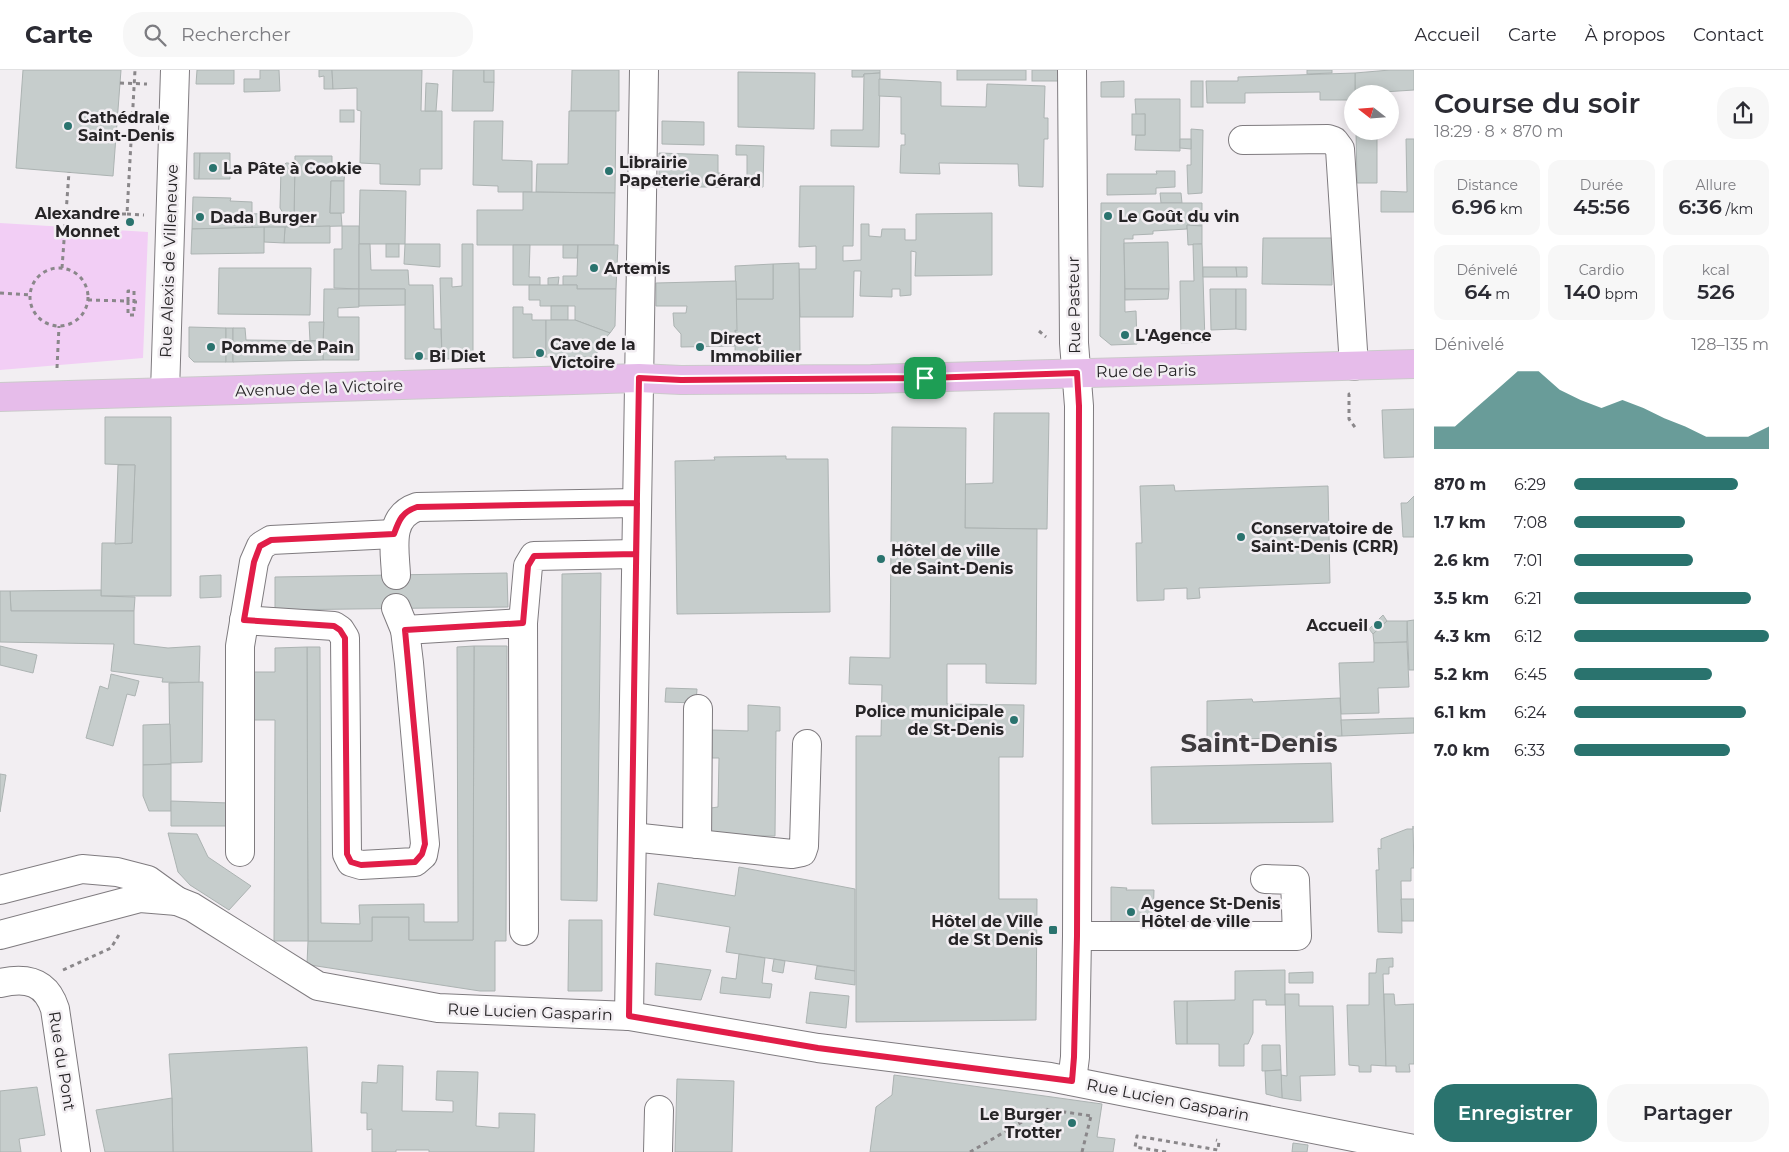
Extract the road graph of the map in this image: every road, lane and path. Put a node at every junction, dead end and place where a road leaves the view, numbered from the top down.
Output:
1 (136, 70) edge
2 (175, 70) edge
3 (644, 70) edge
4 (1072, 70) edge
5 (120, 83) dead end
6 (135, 83) junction
7 (151, 85) dead end
8 (1243, 140) dead end
9 (69, 172) dead end
10 (66, 214) junction
11 (62, 268) junction
12 (0, 293) edge
13 (30, 295) junction
14 (88, 300) junction
15 (128, 302) junction
16 (134, 302) junction
17 (142, 302) dead end
18 (58, 326) junction
19 (1414, 364) edge
20 (57, 366) dead end
21 (1077, 373) junction
22 (639, 378) junction
23 (1355, 379) junction
24 (165, 392) junction
25 (0, 396) edge
26 (1357, 430) dead end
27 (637, 503) junction
28 (394, 534) junction
29 (636, 554) junction
30 (396, 575) dead end
31 (244, 620) junction
32 (523, 623) junction
33 (698, 709) dead end
34 (807, 744) dead end
35 (632, 838) junction
36 (697, 844) junction
37 (240, 852) dead end
38 (1265, 879) dead end
39 (0, 890) edge
40 (177, 901) junction
41 (524, 931) dead end
42 (0, 935) edge
43 (1077, 936) junction
44 (111, 948) dead end
45 (0, 983) edge
46 (32, 983) junction
47 (629, 1016) junction
48 (1072, 1081) junction
49 (659, 1110) dead end
50 (1091, 1116) junction
51 (1100, 1117) dead end
52 (1210, 1139) dead end
53 (1414, 1150) edge
54 (76, 1152) edge
55 (658, 1152) edge
56 (970, 1152) edge
57 (1082, 1152) edge
58 (1166, 1152) edge

1 - 6 path
2 - 24 street, Rue Alexis de Villeneuve
3 - 22 street
4 - 21 street, Rue Pasteur
5 - 6 path
6 - 7 path
6 - 10 path
8 - 23 street
9 - 10 path
10 - 11 path
11 - 13 path
11 - 14 path
12 - 13 path
13 - 18 path
14 - 15 path
14 - 18 path
15 - 16 path
15 - 16 path
16 - 17 path
18 - 20 path
19 - 23 main road, Rue de Paris
21 - 22 main road, Rue de Paris
21 - 23 main road, Rue de Paris
21 - 43 street, Rue Pasteur
22 - 24 main road, Avenue de la Victoire
22 - 27 street
23 - 26 path
24 - 25 main road, Avenue de la Victoire
27 - 28 street
27 - 29 street
28 - 30 street
28 - 31 street
29 - 32 street
29 - 35 street
31 - 32 street
31 - 37 street
32 - 41 street
33 - 36 street
34 - 36 street
35 - 36 street
35 - 47 street
38 - 43 street
39 - 40 street, Rue Lucien Gasparin
40 - 42 street
40 - 47 street, Rue Lucien Gasparin
43 - 48 street, Rue Pasteur
44 - 46 path
45 - 46 street
46 - 54 street, Rue du Pont
47 - 48 street, Rue Lucien Gasparin
48 - 53 street, Rue Lucien Gasparin
49 - 55 street
50 - 51 path
50 - 56 path
50 - 57 path
52 - 58 path

